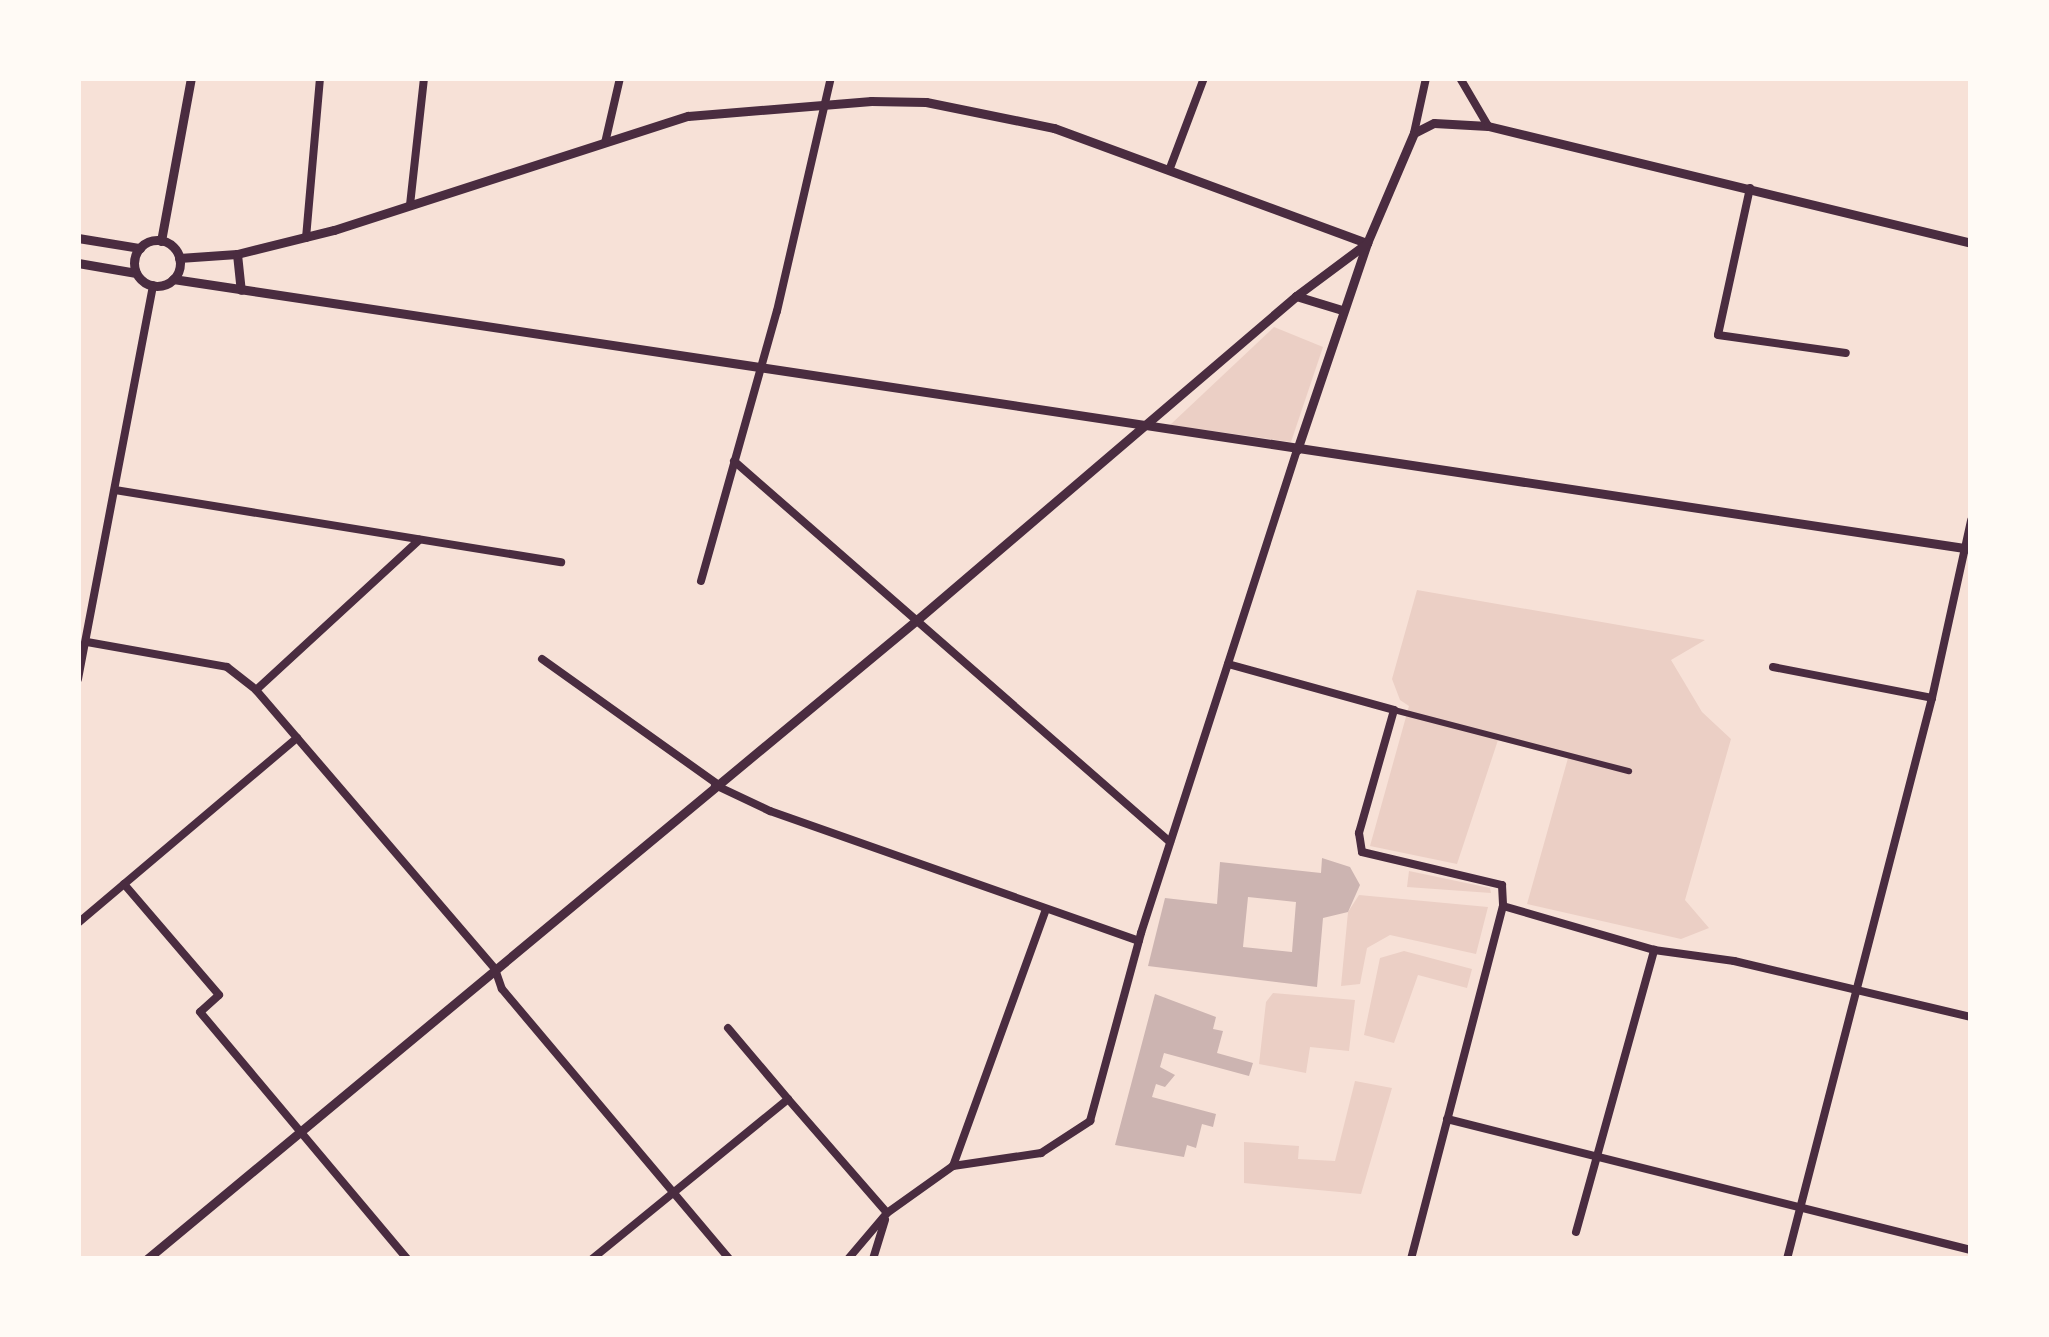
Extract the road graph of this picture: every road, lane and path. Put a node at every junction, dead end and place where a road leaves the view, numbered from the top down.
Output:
1 (191, 78) edge
2 (320, 78) edge
3 (424, 78) edge
4 (620, 78) edge
5 (831, 78) edge
6 (1204, 78) edge
7 (1426, 78) edge
8 (1466, 79) edge
9 (829, 102) junction
10 (1488, 126) junction
11 (1414, 133) junction
12 (605, 143) junction
13 (1171, 168) junction
14 (1750, 188) junction
15 (410, 205) junction
16 (78, 238) edge
17 (306, 238) junction
18 (160, 241) junction
19 (1367, 243) junction
20 (1971, 243) edge
21 (140, 248) junction
22 (237, 254) junction
23 (179, 258) junction
24 (78, 263) edge
25 (136, 273) junction
26 (173, 279) junction
27 (153, 285) junction
28 (241, 290) junction
29 (1297, 296) junction
30 (1342, 310) junction
31 (1846, 353) dead end
32 (762, 367) junction
33 (1147, 427) junction
34 (1297, 450) junction
35 (734, 461) junction
36 (115, 490) junction
37 (1971, 520) edge
38 (420, 539) junction
39 (1968, 548) edge
40 (561, 562) dead end
41 (701, 581) dead end
42 (914, 622) junction
43 (87, 642) junction
44 (542, 658) dead end
45 (1228, 664) junction
46 (1773, 667) dead end
47 (78, 679) edge
48 (256, 690) junction
49 (1932, 698) junction
50 (1394, 710) junction
51 (297, 738) junction
52 (1629, 771) dead end
53 (716, 784) junction
54 (1170, 842) junction
55 (124, 884) junction
56 (1503, 906) junction
57 (1046, 909) junction
58 (78, 923) edge
59 (1139, 941) junction
60 (1654, 950) junction
61 (495, 969) junction
62 (1856, 987) junction
63 (1971, 1017) edge
64 (728, 1028) dead end
65 (788, 1099) junction
66 (1447, 1119) junction
67 (302, 1130) junction
68 (1597, 1156) junction
69 (953, 1166) junction
70 (674, 1190) junction
71 (1800, 1207) junction
72 (887, 1213) junction
73 (1576, 1232) dead end
74 (1971, 1250) edge
75 (146, 1259) edge
76 (407, 1259) edge
77 (592, 1259) edge
78 (730, 1259) edge
79 (848, 1259) edge
80 (873, 1259) edge
81 (1412, 1259) edge
82 (1787, 1259) edge

1 - 18 street
2 - 17 street
3 - 15 street
4 - 12 street
5 - 9 street
6 - 13 street
7 - 11 street
8 - 10 street
9 - 12 street
9 - 13 street
9 - 32 street
10 - 11 street
10 - 14 street
11 - 19 street
12 - 15 street
13 - 19 street
14 - 20 street
14 - 31 street
15 - 17 street
16 - 21 street
17 - 22 street
18 - 21 street
18 - 23 street
19 - 29 street
19 - 30 street
21 - 25 street
22 - 23 street
22 - 28 street
23 - 26 street
24 - 25 street
25 - 27 street
26 - 27 street
26 - 28 street
27 - 36 street
28 - 32 street
29 - 30 street
29 - 33 street
30 - 34 street
32 - 33 street
32 - 35 street
33 - 34 street
33 - 42 street
34 - 39 street
34 - 45 street
35 - 41 street
35 - 42 street
36 - 38 street
36 - 43 street
37 - 39 street
38 - 40 street
38 - 48 street
39 - 49 street
42 - 53 street
42 - 54 street
43 - 47 street
43 - 48 street
44 - 53 street
45 - 50 street
45 - 54 street
46 - 49 street
48 - 51 street
49 - 62 street
50 - 52 street
50 - 56 street
51 - 55 street
51 - 61 street
53 - 57 street
53 - 61 street
54 - 59 street
55 - 58 street
55 - 67 street
56 - 60 street
56 - 66 street
57 - 59 street
57 - 69 street
59 - 69 street
60 - 62 street
60 - 68 street
61 - 67 street
61 - 70 street
62 - 63 street
62 - 71 street
64 - 65 street
65 - 70 street
65 - 72 street
66 - 68 street
66 - 81 street
67 - 75 street
67 - 76 street
68 - 71 street
68 - 73 street
69 - 72 street
70 - 77 street
70 - 78 street
71 - 74 street
71 - 82 street
72 - 79 street
72 - 80 street

